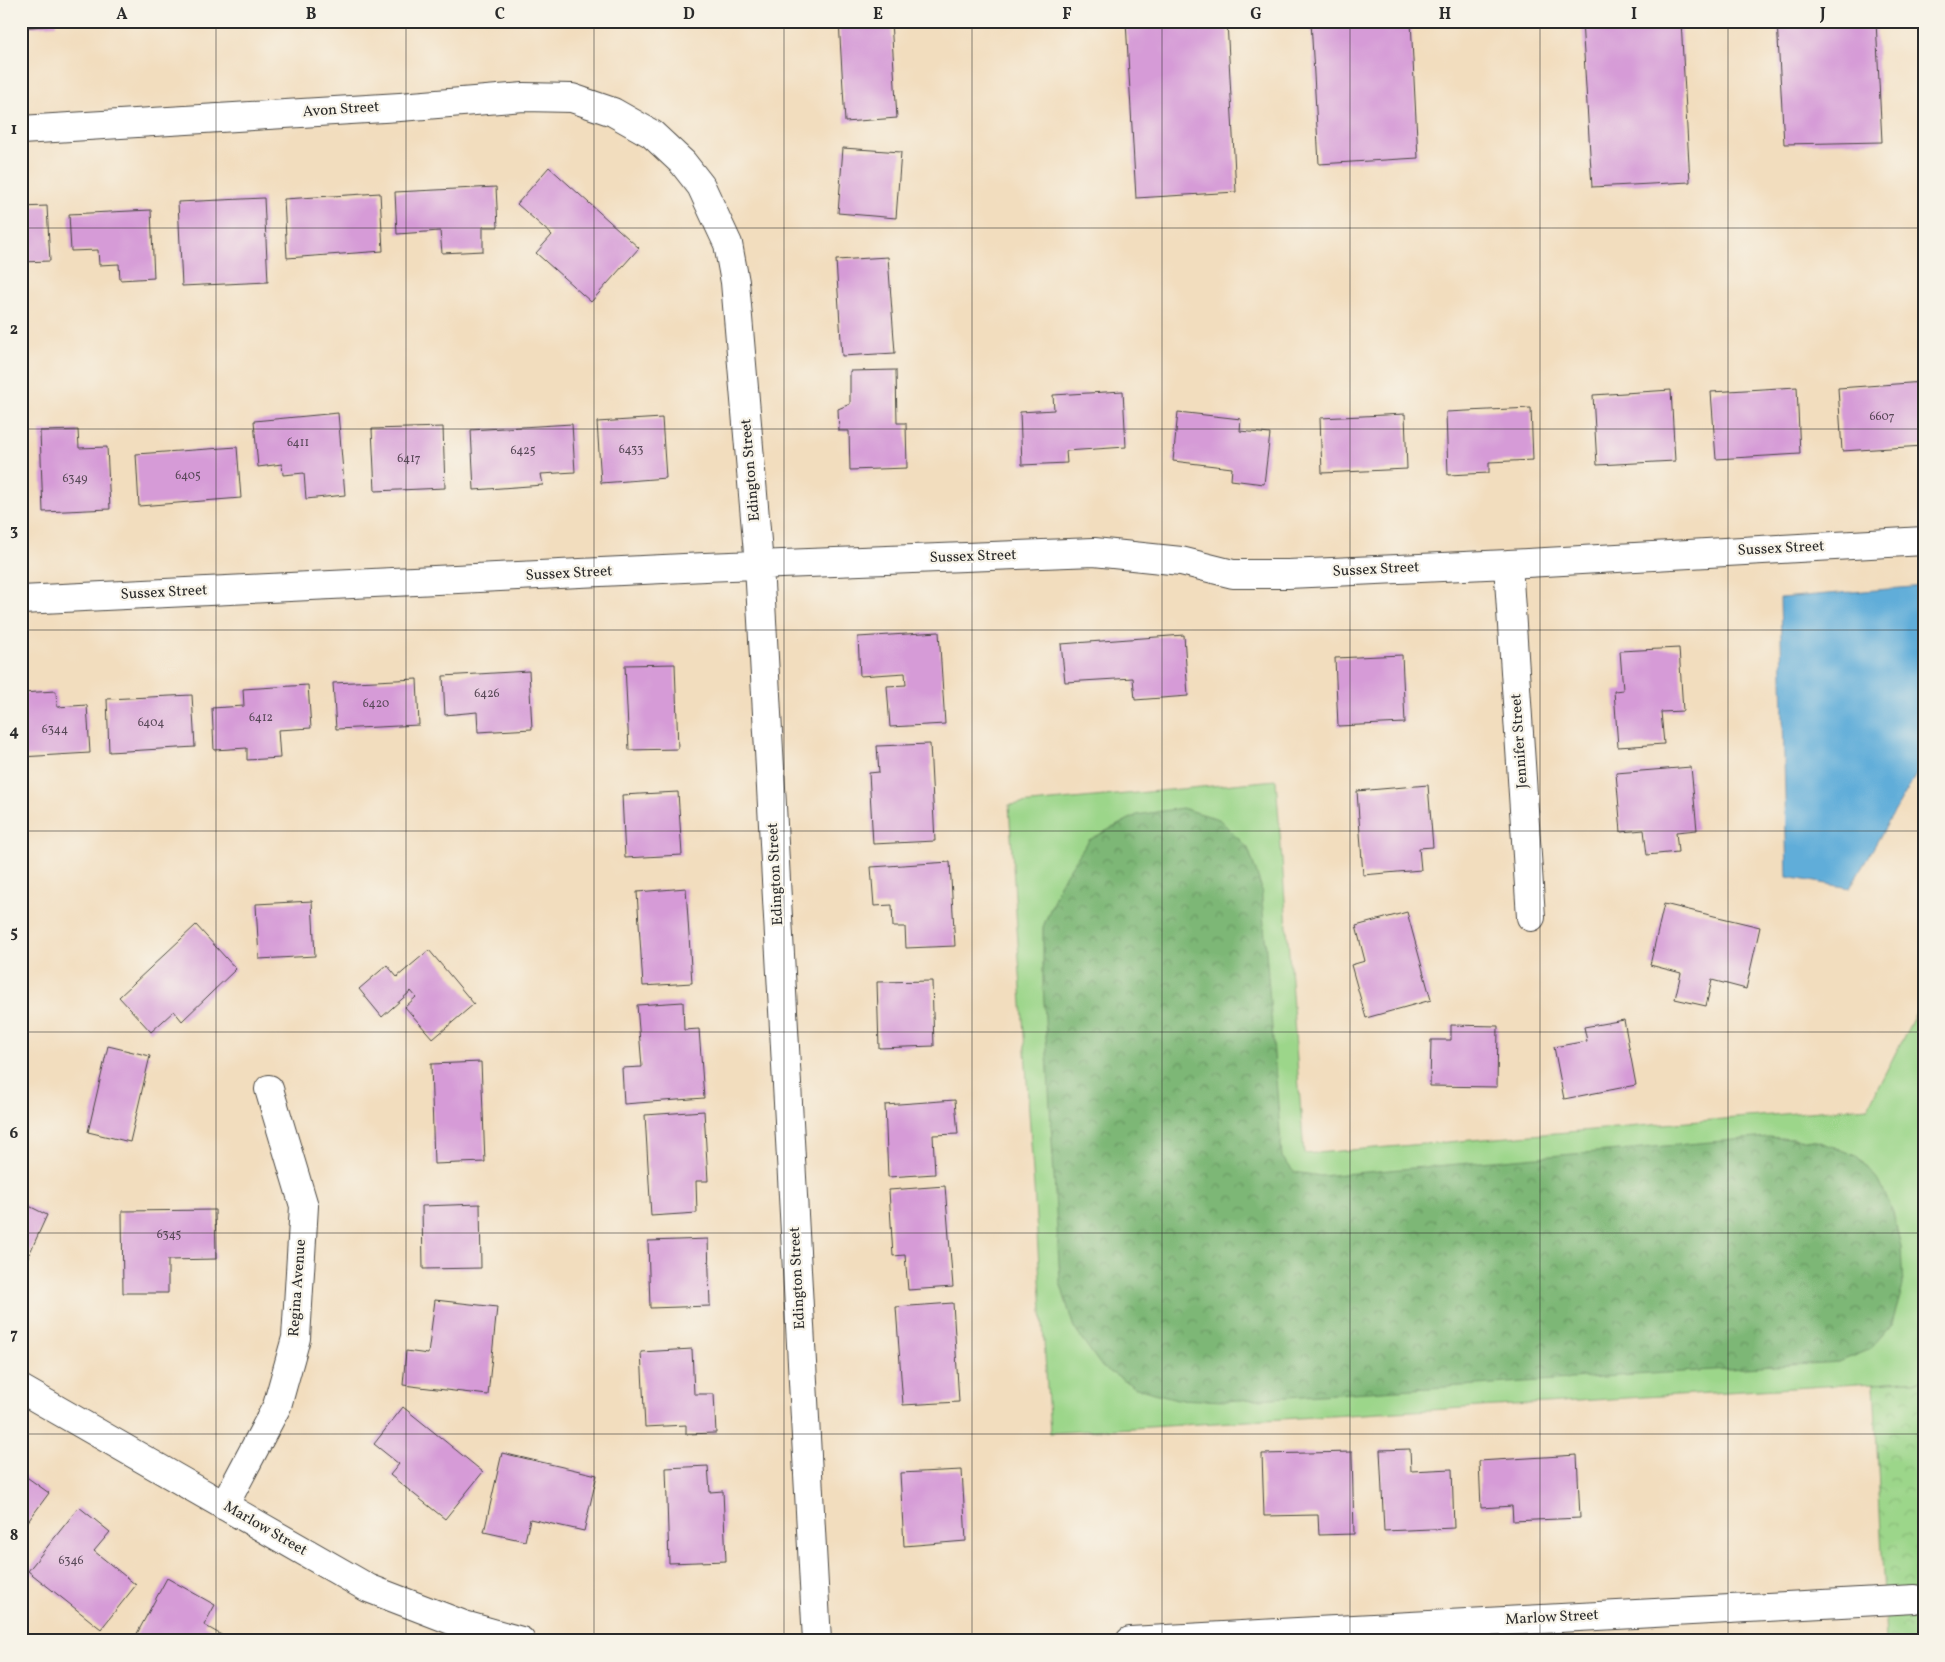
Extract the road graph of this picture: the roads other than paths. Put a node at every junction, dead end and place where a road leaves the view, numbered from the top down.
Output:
1 (21, 130) edge
2 (652, 134) joint
3 (1924, 541) edge
4 (1508, 564) junction
5 (759, 565) junction
6 (21, 600) edge
7 (1531, 917) dead end
8 (269, 1088) dead end
9 (21, 1389) edge
10 (224, 1506) junction
11 (1915, 1599) dead end
12 (521, 1641) edge
13 (818, 1641) edge
14 (1130, 1641) edge

1 - 2 street, Avon Street
2 - 5 street, Edington Street
3 - 4 street, Sussex Street
4 - 5 street, Sussex Street
4 - 7 street, Jennifer Street
5 - 6 street, Sussex Street
5 - 13 street, Edington Street
8 - 10 street, Regina Avenue
9 - 10 street, Marlow Street
10 - 12 street, Marlow Street
11 - 14 street, Marlow Street

